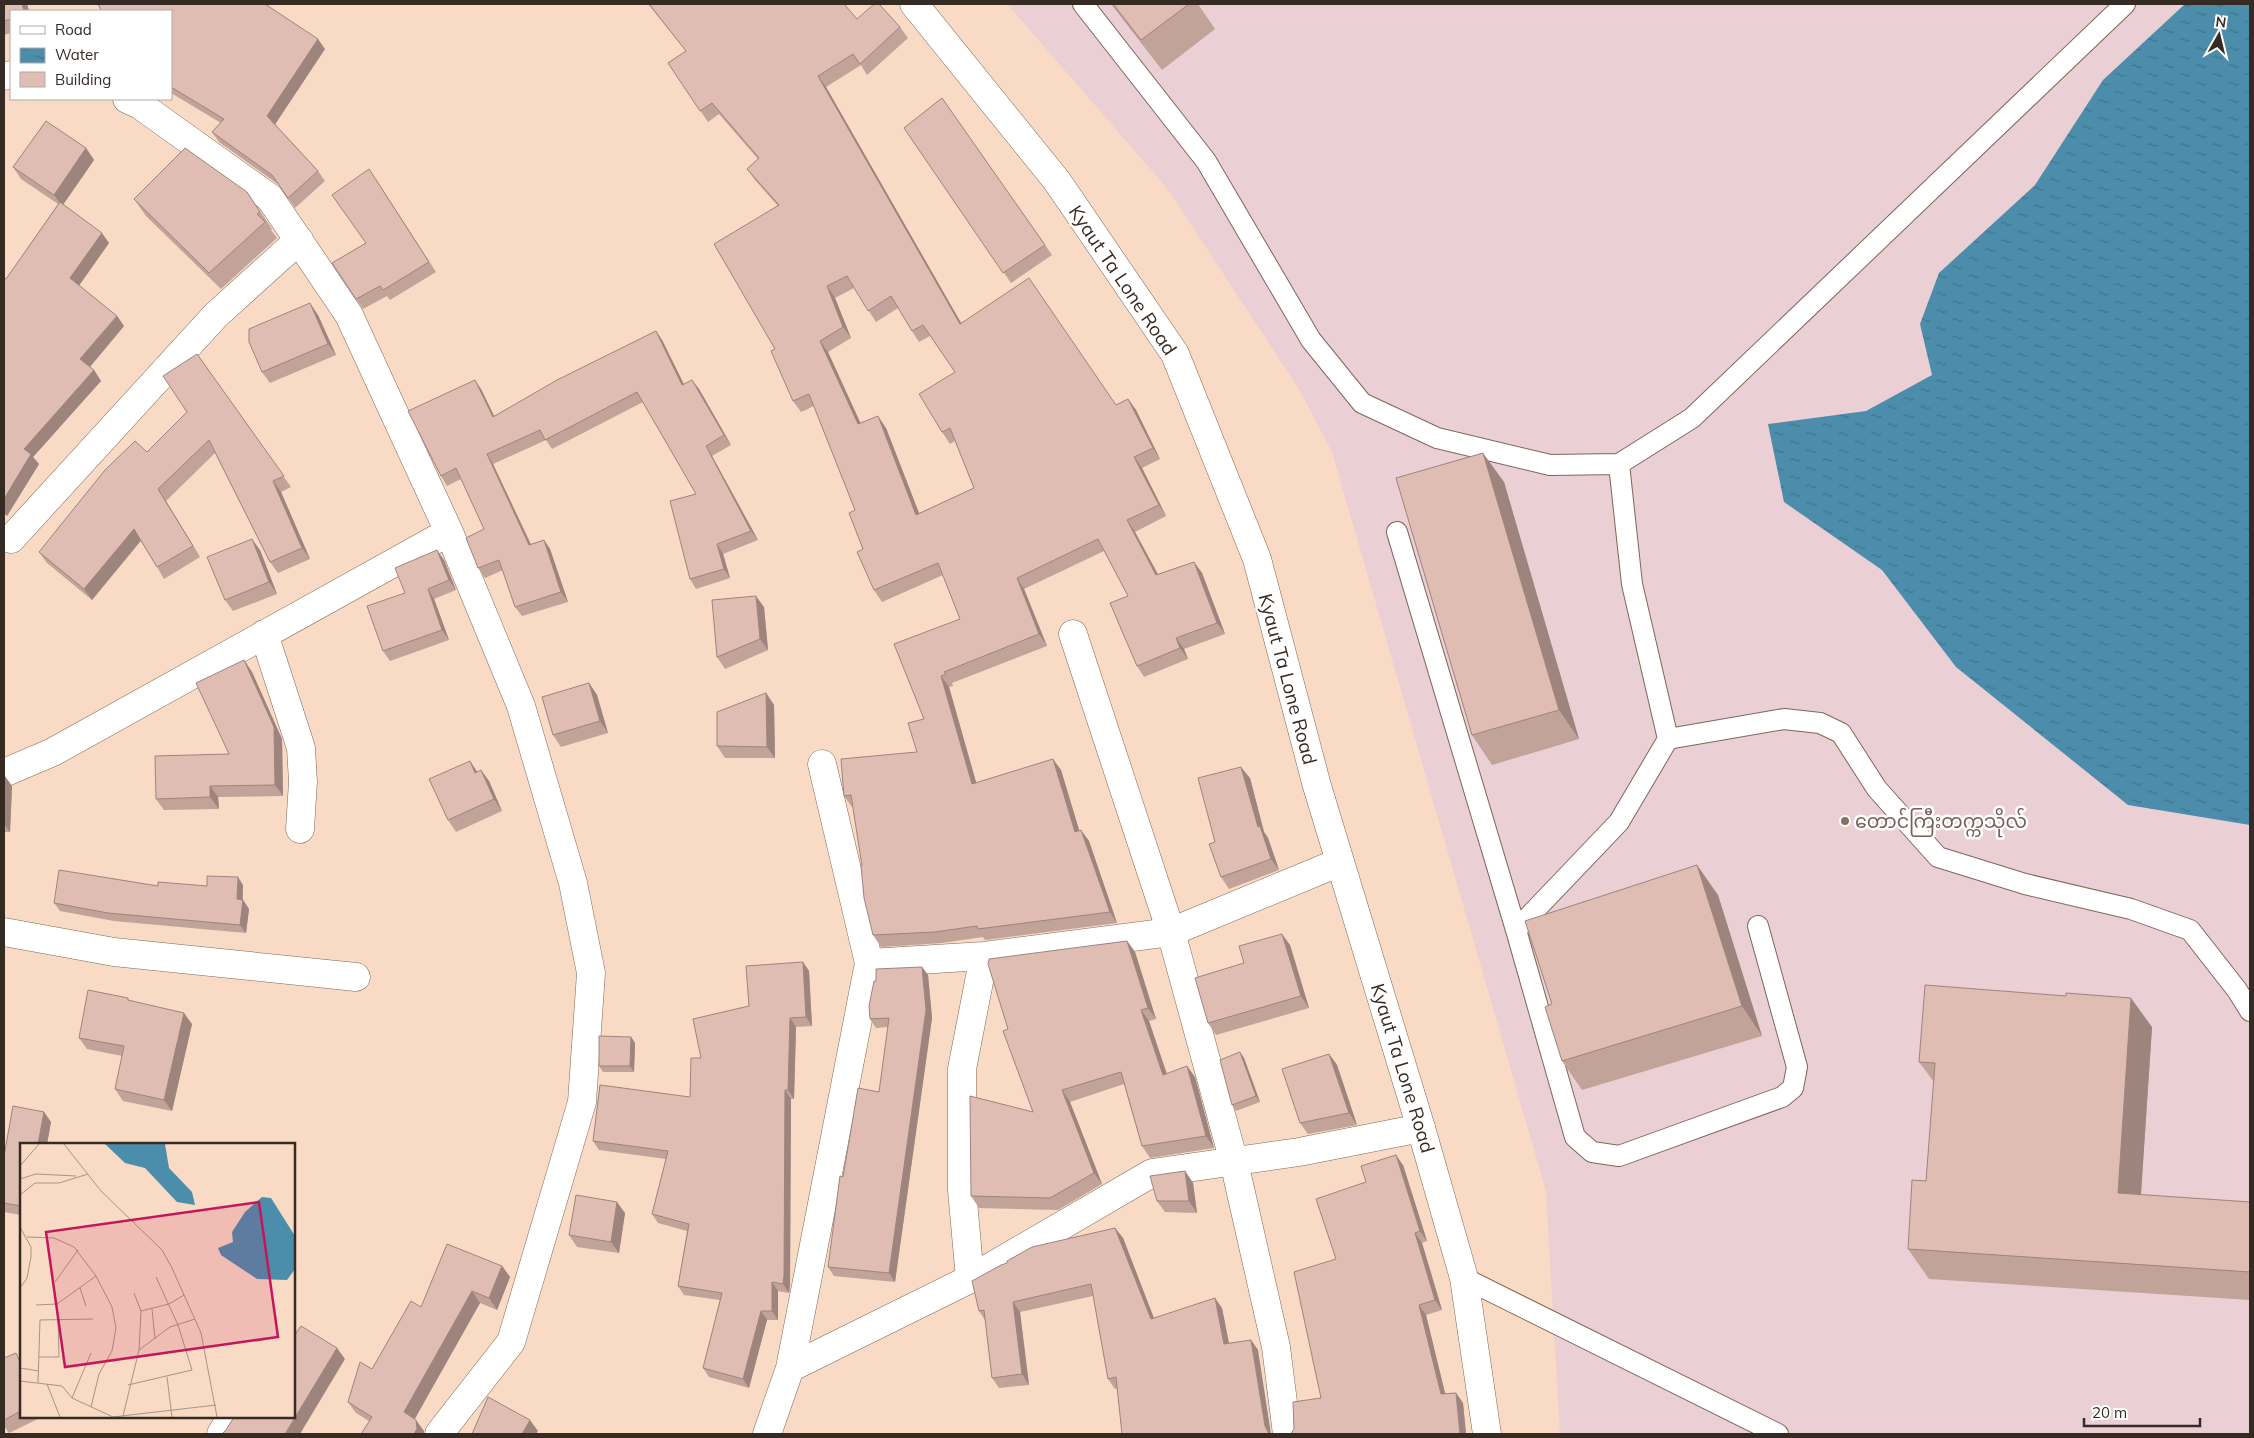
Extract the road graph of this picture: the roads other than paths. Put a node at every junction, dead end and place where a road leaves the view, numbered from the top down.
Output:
1 (914, 4) edge
2 (1083, 4) edge
3 (2125, 4) edge
4 (129, 100) edge
5 (299, 240) junction
6 (1619, 464) junction
7 (449, 532) junction
8 (1397, 532) edge
9 (10, 539) dead end
10 (264, 634) junction
11 (1073, 634) dead end
12 (1668, 739) junction
13 (822, 764) dead end
14 (4, 773) edge
15 (300, 829) dead end
16 (1340, 862) junction
17 (1758, 926) dead end
18 (1516, 930) junction
19 (4, 932) edge
20 (1171, 932) junction
21 (984, 956) junction
22 (869, 963) junction
23 (356, 978) dead end
24 (2250, 1011) edge
25 (1421, 1128) junction
26 (1234, 1162) junction
27 (1464, 1278) junction
28 (970, 1279) junction
29 (790, 1368) junction
30 (230, 1418) edge
31 (221, 1434) edge
32 (439, 1434) edge
33 (767, 1434) edge
34 (1287, 1434) edge
35 (1487, 1434) edge
36 (1778, 1434) edge

1 - 16 street, Kyaut Ta Lone Road
2 - 6 lane
3 - 6 lane
4 - 5 street
5 - 7 street
5 - 9 street
6 - 12 lane
7 - 10 street
7 - 32 street
8 - 18 lane
10 - 14 street
10 - 15 street
11 - 20 street
12 - 18 lane
12 - 24 lane
13 - 22 street
16 - 20 street
16 - 25 street, Kyaut Ta Lone Road
17 - 18 lane
19 - 23 street
20 - 21 street
20 - 26 street
21 - 22 street
21 - 28 street
22 - 29 street
25 - 26 street
25 - 27 street, Kyaut Ta Lone Road
26 - 28 street
26 - 34 street
27 - 35 street, Kyaut Ta Lone Road
27 - 36 lane
28 - 29 street
29 - 33 street
30 - 31 street

